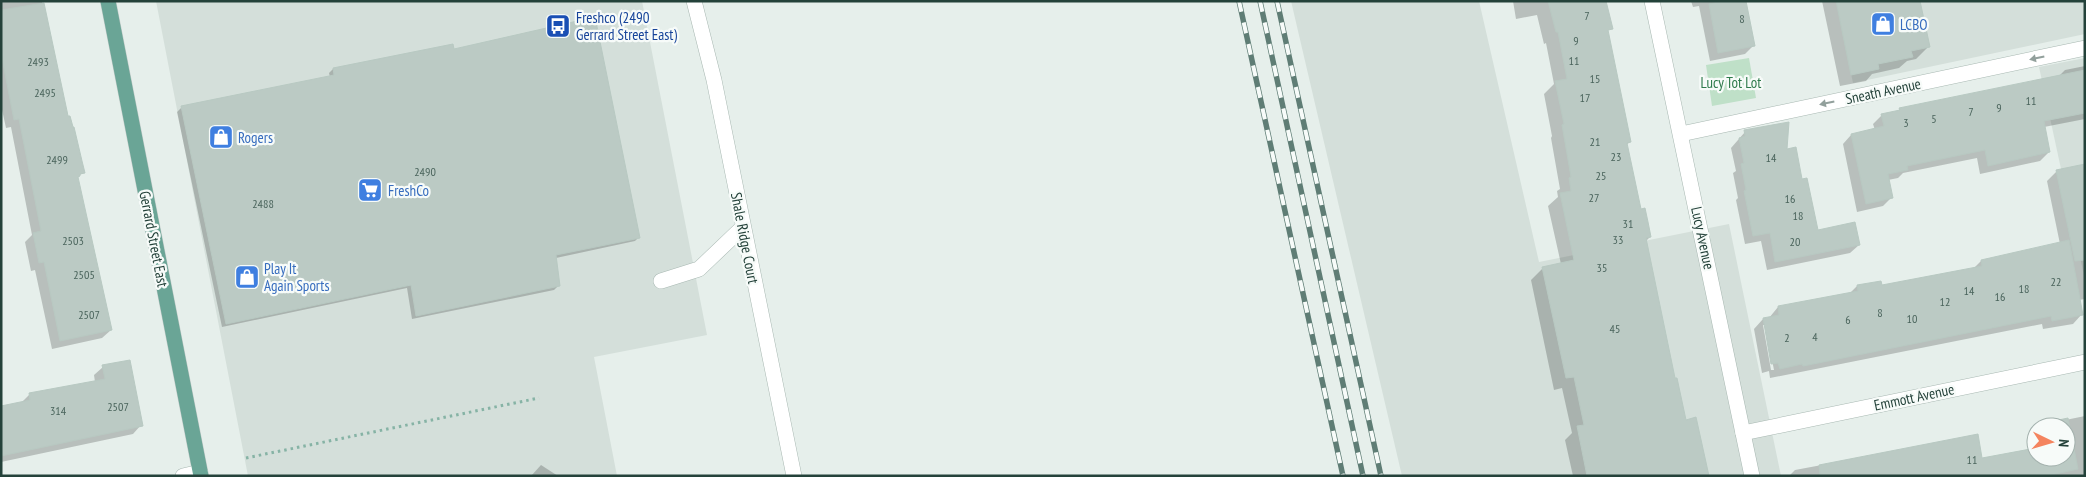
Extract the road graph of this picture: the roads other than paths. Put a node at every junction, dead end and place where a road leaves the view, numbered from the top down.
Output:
1 (108, 1) edge
2 (694, 1) edge
3 (1652, 1) edge
4 (2085, 48) edge
5 (1681, 134) junction
6 (742, 228) junction
7 (661, 281) dead end
8 (2085, 362) edge
9 (1743, 433) junction
10 (200, 474) edge
11 (184, 476) edge
12 (794, 476) edge
13 (1752, 476) edge

1 - 10 main road, Gerrard Street East
2 - 6 street, Shale Ridge Court
3 - 5 street, Lucy Avenue
4 -> 5 street, Sneath Avenue
5 - 9 street, Lucy Avenue
6 - 7 street
6 - 12 street, Shale Ridge Court
8 - 9 street, Emmott Avenue
9 - 13 street, Lucy Avenue
10 - 11 street

